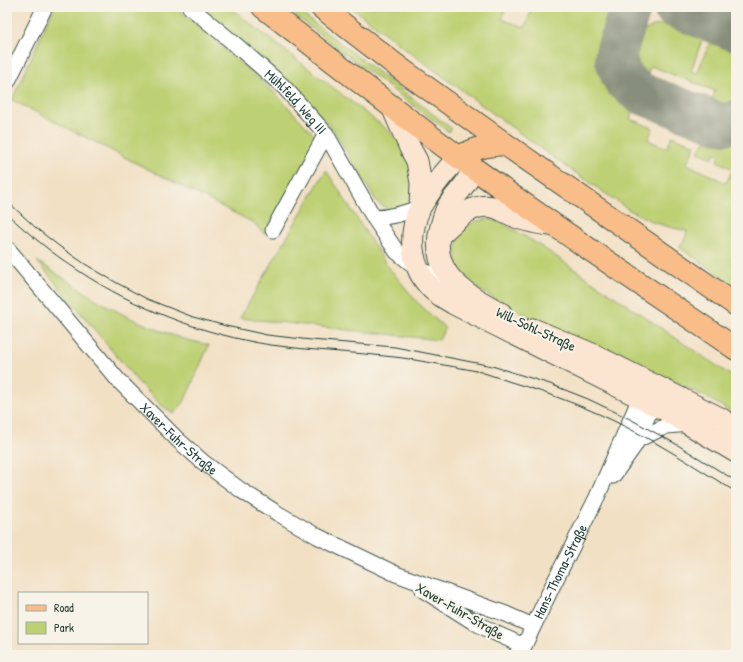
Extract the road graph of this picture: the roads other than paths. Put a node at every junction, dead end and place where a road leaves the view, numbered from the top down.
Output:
1 (45, 7) edge
2 (190, 7) edge
3 (263, 7) edge
4 (321, 7) edge
5 (7, 83) edge
6 (392, 107) junction
7 (472, 120) junction
8 (326, 134) junction
9 (505, 144) junction
10 (469, 158) junction
11 (420, 207) junction
12 (374, 218) junction
13 (557, 227) junction
14 (273, 230) dead end
15 (439, 236) junction
16 (7, 248) edge
17 (418, 269) junction
18 (452, 281) junction
19 (736, 305) edge
20 (736, 349) edge
21 (649, 395) junction
22 (690, 424) junction
23 (736, 429) edge
24 (637, 440) junction
25 (736, 452) edge
26 (597, 497) junction
27 (396, 574) junction
28 (533, 626) junction
29 (521, 652) edge

1 - 5 street
2 - 8 street, Mühlfeld, Weg III
3 - 6 main road
4 - 7 main road
6 - 10 main road
6 - 11 main road
7 - 9 main road
7 - 10 main road
8 - 12 street, Mühlfeld, Weg III
8 - 14 street
9 - 10 main road
9 - 19 main road
10 - 11 main road
10 - 13 main road
10 - 15 main road, Will-Sohl-Straße
11 - 12 street
11 - 17 main road, Will-Sohl-Straße
12 - 17 street, Mühlfeld, Weg III
13 - 15 main road
13 - 20 main road
15 - 18 main road, Will-Sohl-Straße
16 - 27 street, Xaver-Fuhr-Straße
17 - 18 street, Mühlfeld, Weg III
17 - 21 main road, Will-Sohl-Straße
18 - 21 main road, Will-Sohl-Straße
21 - 22 main road, Will-Sohl-Straße
21 - 23 main road, Will-Sohl-Straße
21 - 24 street, Hans-Thoma-Straße
21 - 26 street, Hans-Thoma-Straße
22 - 24 street
22 - 25 main road, Will-Sohl-Straße
24 - 26 street, Hans-Thoma-Straße
26 - 28 street, Hans-Thoma-Straße
27 - 28 street, Xaver-Fuhr-Straße
27 - 29 street, Xaver-Fuhr-Straße
28 - 29 street, Hans-Thoma-Straße

